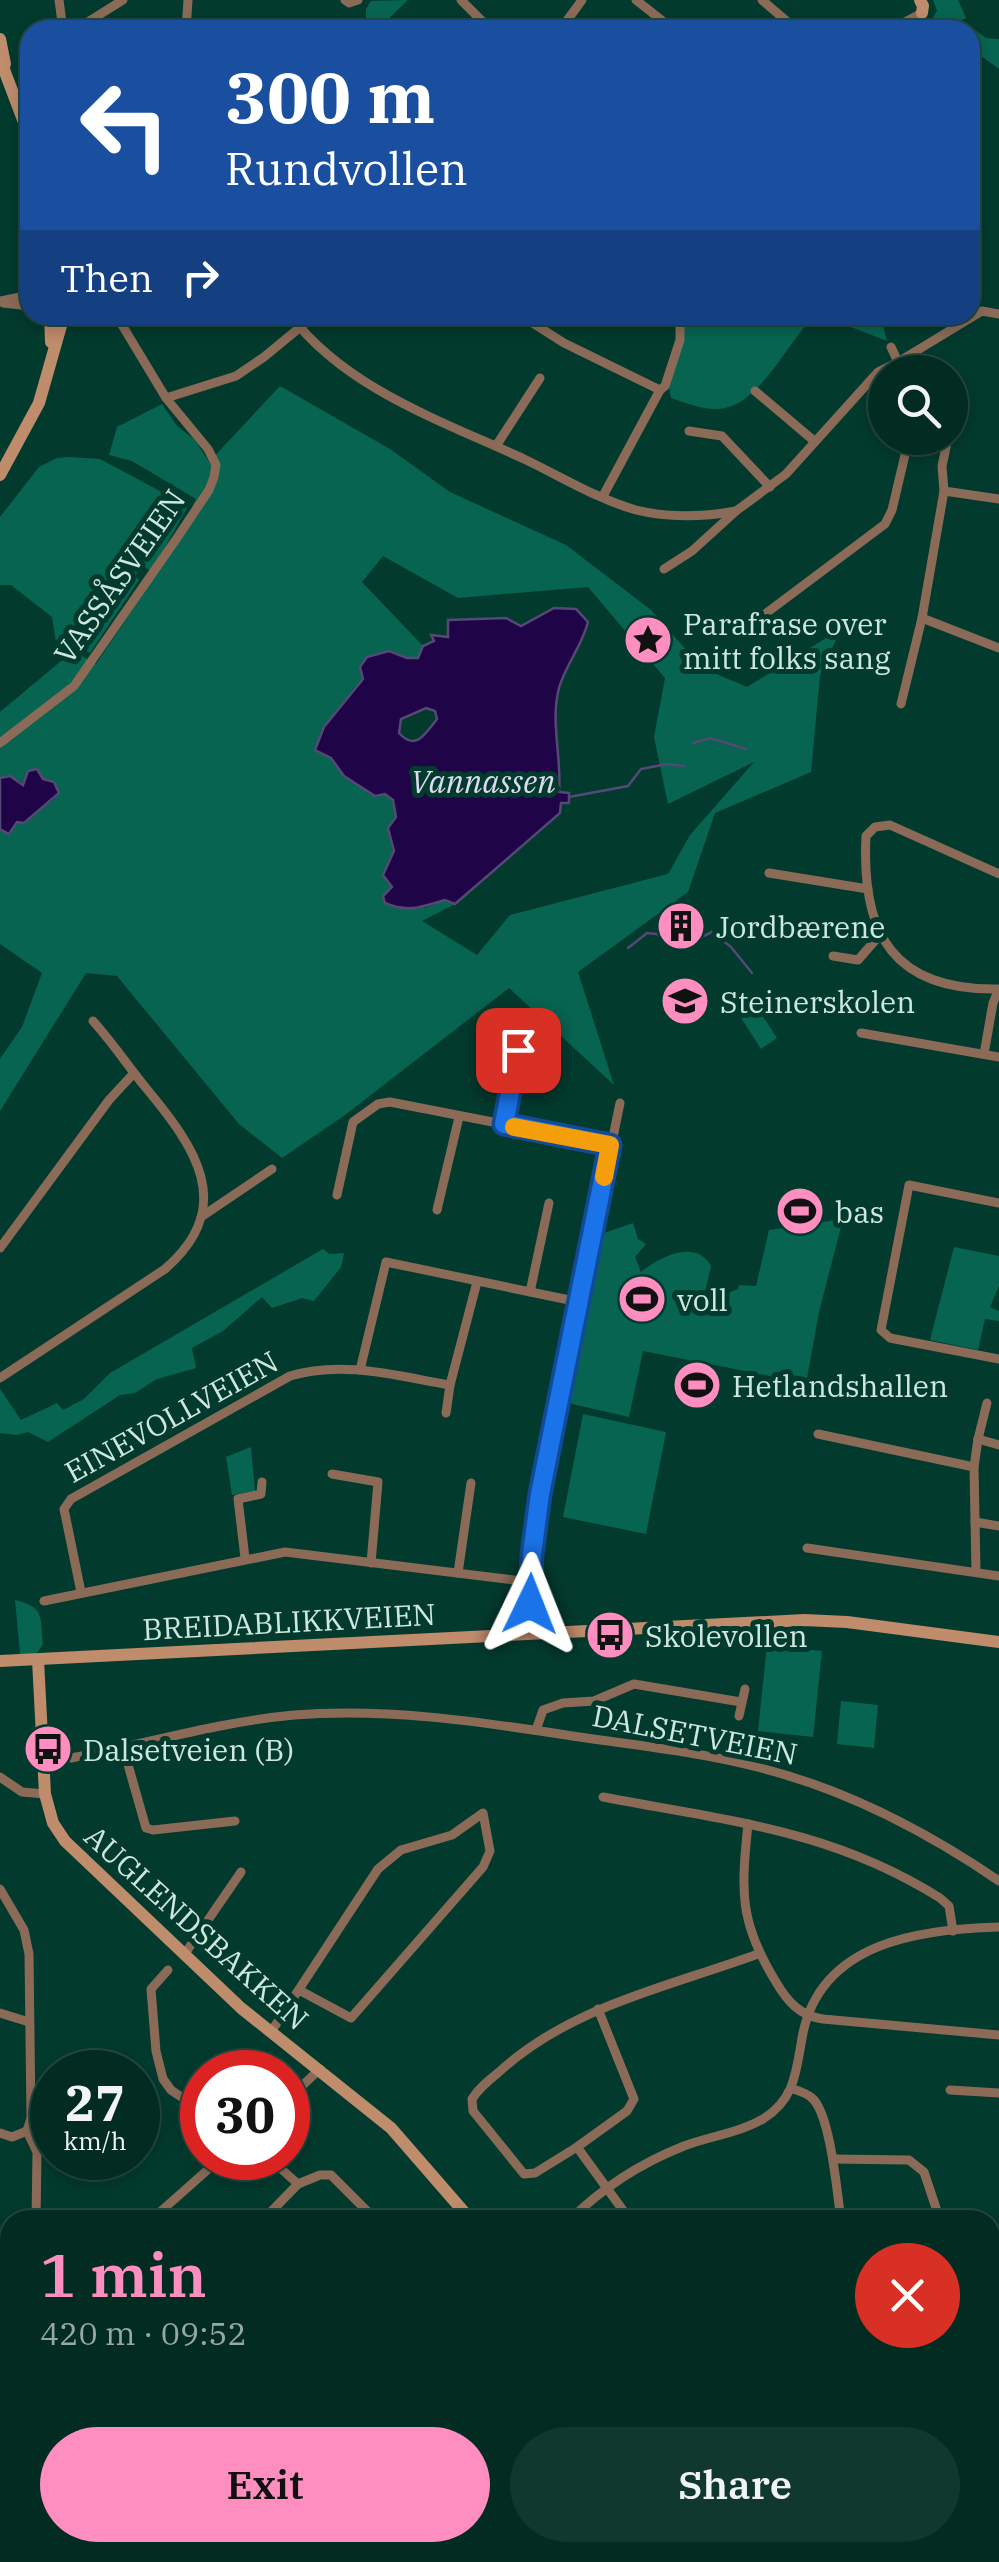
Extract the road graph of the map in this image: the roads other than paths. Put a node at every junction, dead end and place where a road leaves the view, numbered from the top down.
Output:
1 (123, 0) edge
2 (345, 0) edge
3 (358, 0) edge
4 (461, 0) edge
5 (636, 0) edge
6 (762, 0) edge
7 (91, 20) edge
8 (481, 20) edge
9 (661, 20) edge
10 (786, 20) edge
11 (0, 39) edge
12 (2, 62) edge
13 (20, 111) edge
14 (51, 325) edge
15 (60, 325) edge
16 (122, 325) edge
17 (298, 325) edge
18 (303, 325) edge
19 (536, 325) edge
20 (680, 325) edge
21 (959, 325) edge
22 (300, 328) junction
23 (891, 346) dead end
24 (895, 355) edge
25 (910, 355) edge
26 (50, 360) junction
27 (540, 378) dead end
28 (868, 384) edge
29 (660, 390) junction
30 (755, 391) dead end
31 (166, 398) junction
32 (689, 430) dead end
33 (813, 440) junction
34 (496, 446) junction
35 (904, 455) edge
36 (944, 455) edge
37 (0, 475) edge
38 (770, 487) junction
39 (944, 490) junction
40 (602, 496) junction
41 (999, 499) edge
42 (736, 511) junction
43 (705, 516) junction
44 (709, 538) junction
45 (664, 569) dead end
46 (922, 618) junction
47 (742, 632) dead end
48 (999, 648) edge
49 (901, 704) dead end
50 (0, 743) edge
51 (769, 872) dead end
52 (999, 874) edge
53 (868, 889) junction
54 (879, 936) junction
55 (832, 956) dead end
56 (999, 989) edge
57 (93, 1021) dead end
58 (861, 1033) dead end
59 (485, 1041) dead end
60 (984, 1054) junction
61 (999, 1056) edge
62 (134, 1073) junction
63 (620, 1102) dead end
64 (459, 1117) junction
65 (504, 1124) junction
66 (610, 1145) junction
67 (272, 1169) dead end
68 (337, 1195) dead end
69 (548, 1203) dead end
70 (999, 1203) edge
71 (438, 1210) dead end
72 (202, 1217) junction
73 (0, 1248) edge
74 (476, 1282) junction
75 (530, 1292) junction
76 (579, 1302) junction
77 (999, 1359) edge
78 (360, 1370) junction
79 (0, 1378) edge
80 (450, 1384) junction
81 (987, 1404) dead end
82 (446, 1413) dead end
83 (818, 1434) dead end
84 (978, 1439) junction
85 (999, 1445) edge
86 (974, 1467) junction
87 (332, 1474) dead end
88 (262, 1482) dead end
89 (471, 1484) dead end
90 (975, 1522) junction
91 (999, 1526) edge
92 (806, 1548) dead end
93 (245, 1558) junction
94 (371, 1563) junction
95 (976, 1572) junction
96 (458, 1573) junction
97 (999, 1576) edge
98 (530, 1582) junction
99 (82, 1592) junction
100 (44, 1601) dead end
101 (532, 1632) junction
102 (999, 1642) edge
103 (38, 1660) junction
104 (0, 1661) edge
105 (746, 1689) dead end
106 (742, 1702) junction
107 (739, 1716) dead end
108 (536, 1730) junction
109 (123, 1747) junction
110 (71, 1758) dead end
111 (1, 1775) edge
112 (45, 1794) junction
113 (603, 1797) dead end
114 (234, 1821) dead end
115 (748, 1824) junction
116 (241, 1872) dead end
117 (999, 1881) edge
118 (0, 1889) edge
119 (999, 1927) edge
120 (953, 1930) junction
121 (758, 1954) junction
122 (184, 1955) junction
123 (168, 1970) dead end
124 (299, 1990) junction
125 (598, 2008) junction
126 (0, 2013) edge
127 (808, 2017) junction
128 (29, 2022) junction
129 (270, 2032) junction
130 (999, 2035) edge
131 (320, 2069) junction
132 (310, 2078) edge
133 (792, 2089) junction
134 (950, 2090) dead end
135 (999, 2093) edge
136 (180, 2095) edge
137 (27, 2131) junction
138 (0, 2133) edge
139 (577, 2147) junction
140 (833, 2159) junction
141 (196, 2180) edge
142 (294, 2180) edge
143 (298, 2184) junction
144 (607, 2188) junction
145 (36, 2210) edge
146 (163, 2210) edge
147 (273, 2210) edge
148 (366, 2210) edge
149 (463, 2210) edge
150 (582, 2210) edge
151 (623, 2210) edge
152 (840, 2210) edge
153 (937, 2210) edge

1 - 7 street
2 - 3 street
4 - 8 street
5 - 9 street
6 - 10 street
11 - 12 main road
12 - 13 main road
14 - 26 main road
15 - 26 main road
16 - 31 street, VASSÅSVEIEN
17 - 22 street
18 - 22 street
19 - 29 street
20 - 29 street
21 - 25 street
22 - 31 street
22 - 34 street
23 - 24 street
26 - 37 main road
27 - 34 street
28 - 33 street
29 - 40 street
30 - 33 street
31 - 50 street, VASSÅSVEIEN
32 - 38 street
33 - 38 street
34 - 40 street
35 - 47 street
36 - 39 street
38 - 42 street
39 - 41 street
39 - 46 street
40 - 43 street
42 - 43 street
42 - 44 street
43 - 44 street
44 - 45 street
46 - 48 street
46 - 49 street
51 - 53 street
52 - 53 street
53 - 54 street
54 - 55 street
54 - 56 street
56 - 60 street
57 - 62 street
58 - 60 street
59 - 65 street
60 - 61 street
62 - 72 street
62 - 73 street
63 - 66 street
64 - 65 street
64 - 68 street
64 - 71 street
65 - 66 street
66 - 76 street
67 - 72 street
69 - 75 street
70 - 77 street
72 - 79 street
74 - 75 street
74 - 78 street
74 - 80 street
75 - 76 street
76 - 98 street
78 - 80 street, EINEVOLLVEIEN
78 - 99 street, EINEVOLLVEIEN
80 - 82 street
81 - 84 street
83 - 86 street
84 - 85 street
84 - 86 street
86 - 90 street
87 - 94 street
88 - 93 street
89 - 96 street
90 - 91 street
90 - 95 street
92 - 95 street
93 - 94 street
93 - 99 street
94 - 96 street
95 - 97 street
96 - 98 street
98 - 101 street
99 - 100 street
101 - 102 main road, BREIDABLIKKVEIEN
101 - 103 main road, BREIDABLIKKVEIEN
103 - 104 main road, BREIDABLIKKVEIEN
103 - 112 main road, AUGLENDSBAKKEN
105 - 106 street, DALSETVEIEN
106 - 107 street, DALSETVEIEN
106 - 108 street, DALSETVEIEN
108 - 109 street, DALSETVEIEN
108 - 117 street, DALSETVEIEN
109 - 110 street, DALSETVEIEN
109 - 114 street
111 - 112 street
112 - 122 main road, AUGLENDSBAKKEN
113 - 115 street
115 - 120 street
115 - 121 street
116 - 122 street
118 - 128 street
119 - 120 street
120 - 127 street
121 - 125 street
121 - 127 street
122 - 129 main road, AUGLENDSBAKKEN
123 - 136 street
124 - 124 street
124 - 129 street
125 - 139 street
125 - 139 street
126 - 128 street
127 - 130 street
127 - 133 street
128 - 137 street
129 - 131 main road, AUGLENDSBAKKEN
131 - 132 street
131 - 149 main road, AUGLENDSBAKKEN
133 - 140 street
133 - 144 street
134 - 135 street
137 - 138 street
137 - 145 street
139 - 144 street
140 - 152 street
140 - 153 street
141 - 146 street
142 - 143 street
143 - 147 street
143 - 148 street
144 - 150 street
144 - 151 street

